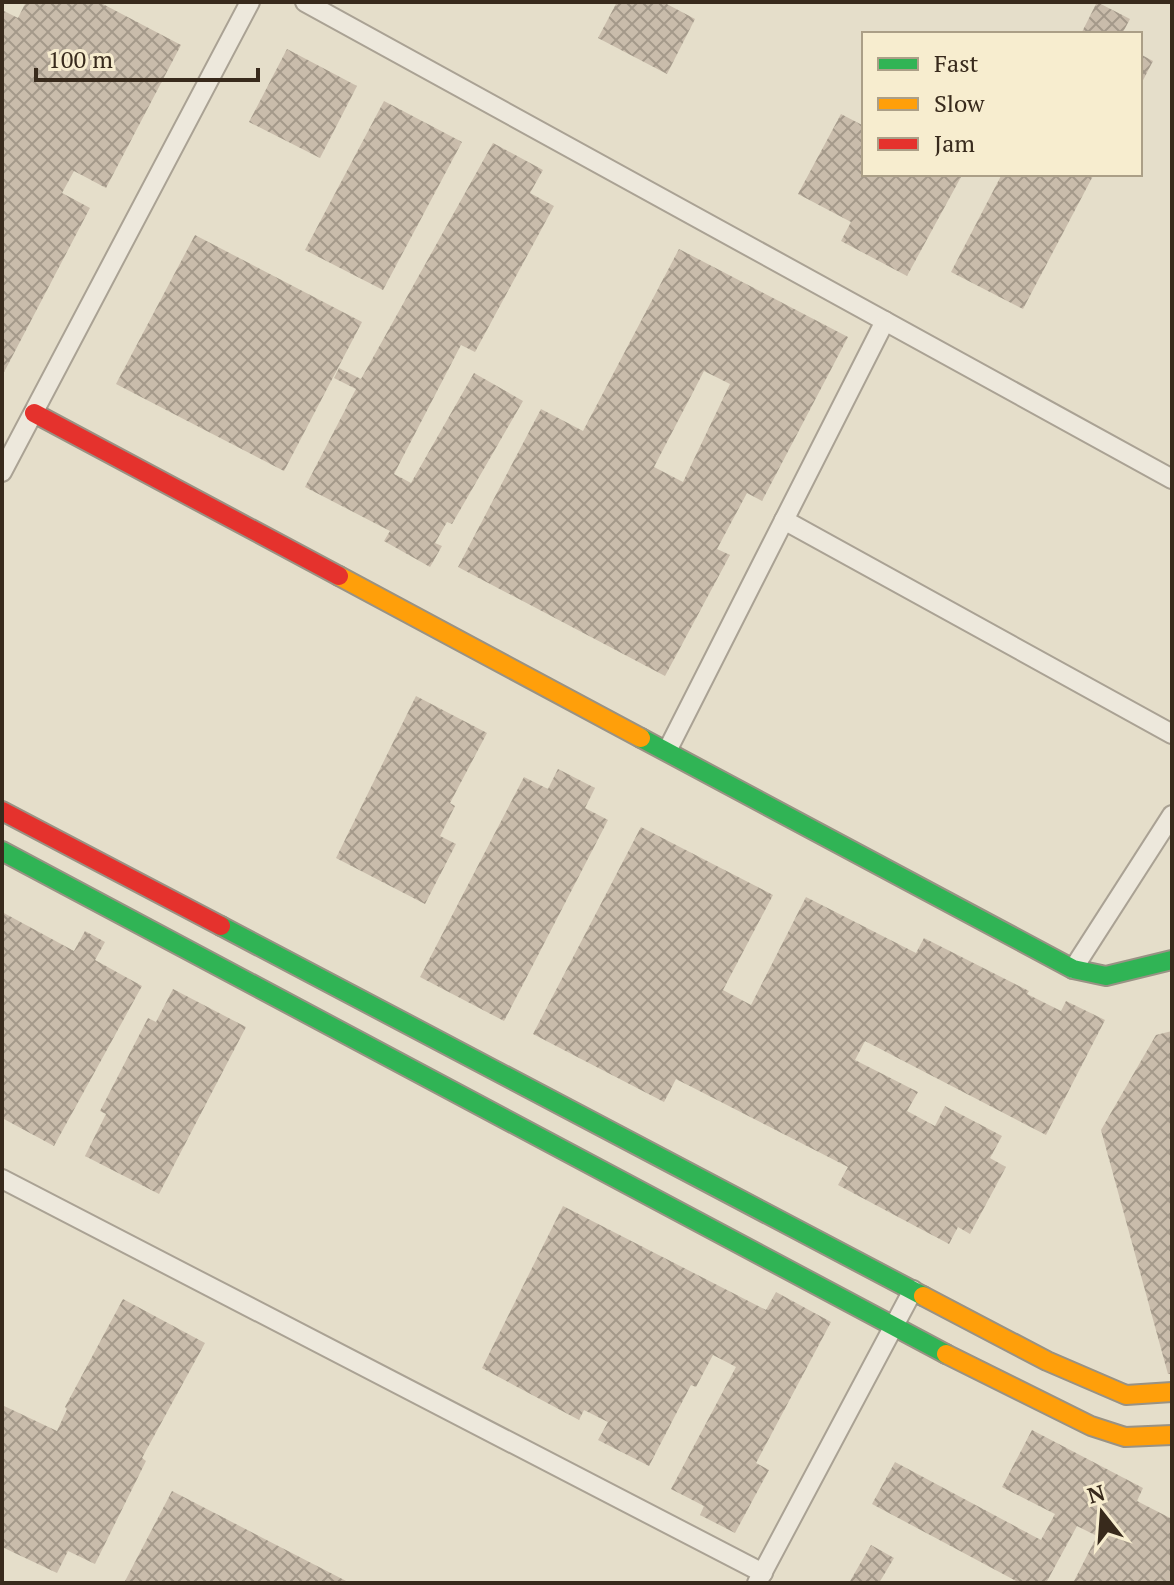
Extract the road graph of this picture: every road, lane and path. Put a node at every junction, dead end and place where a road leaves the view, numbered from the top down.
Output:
1 (250, 2) edge
2 (305, 2) edge
3 (885, 321) junction
4 (34, 413) junction
5 (2, 472) edge
6 (1172, 479) edge
7 (784, 520) junction
8 (1172, 734) edge
9 (667, 751) junction
10 (2, 811) edge
11 (1172, 815) edge
12 (2, 851) edge
13 (1172, 960) edge
14 (1073, 969) junction
15 (2, 1179) edge
16 (913, 1290) junction
17 (894, 1327) junction
18 (1172, 1392) edge
19 (1172, 1435) edge
20 (760, 1578) edge

1 - 4 street
2 - 3 street
3 - 6 street
3 - 7 street
4 - 5 street
4 - 9 main road
7 - 8 street
7 - 9 street
9 - 14 main road
10 - 16 main road
11 - 14 street
12 - 17 main road
13 - 14 main road
15 - 20 street
16 - 17 street
16 - 18 main road
17 - 19 main road
17 - 20 street

